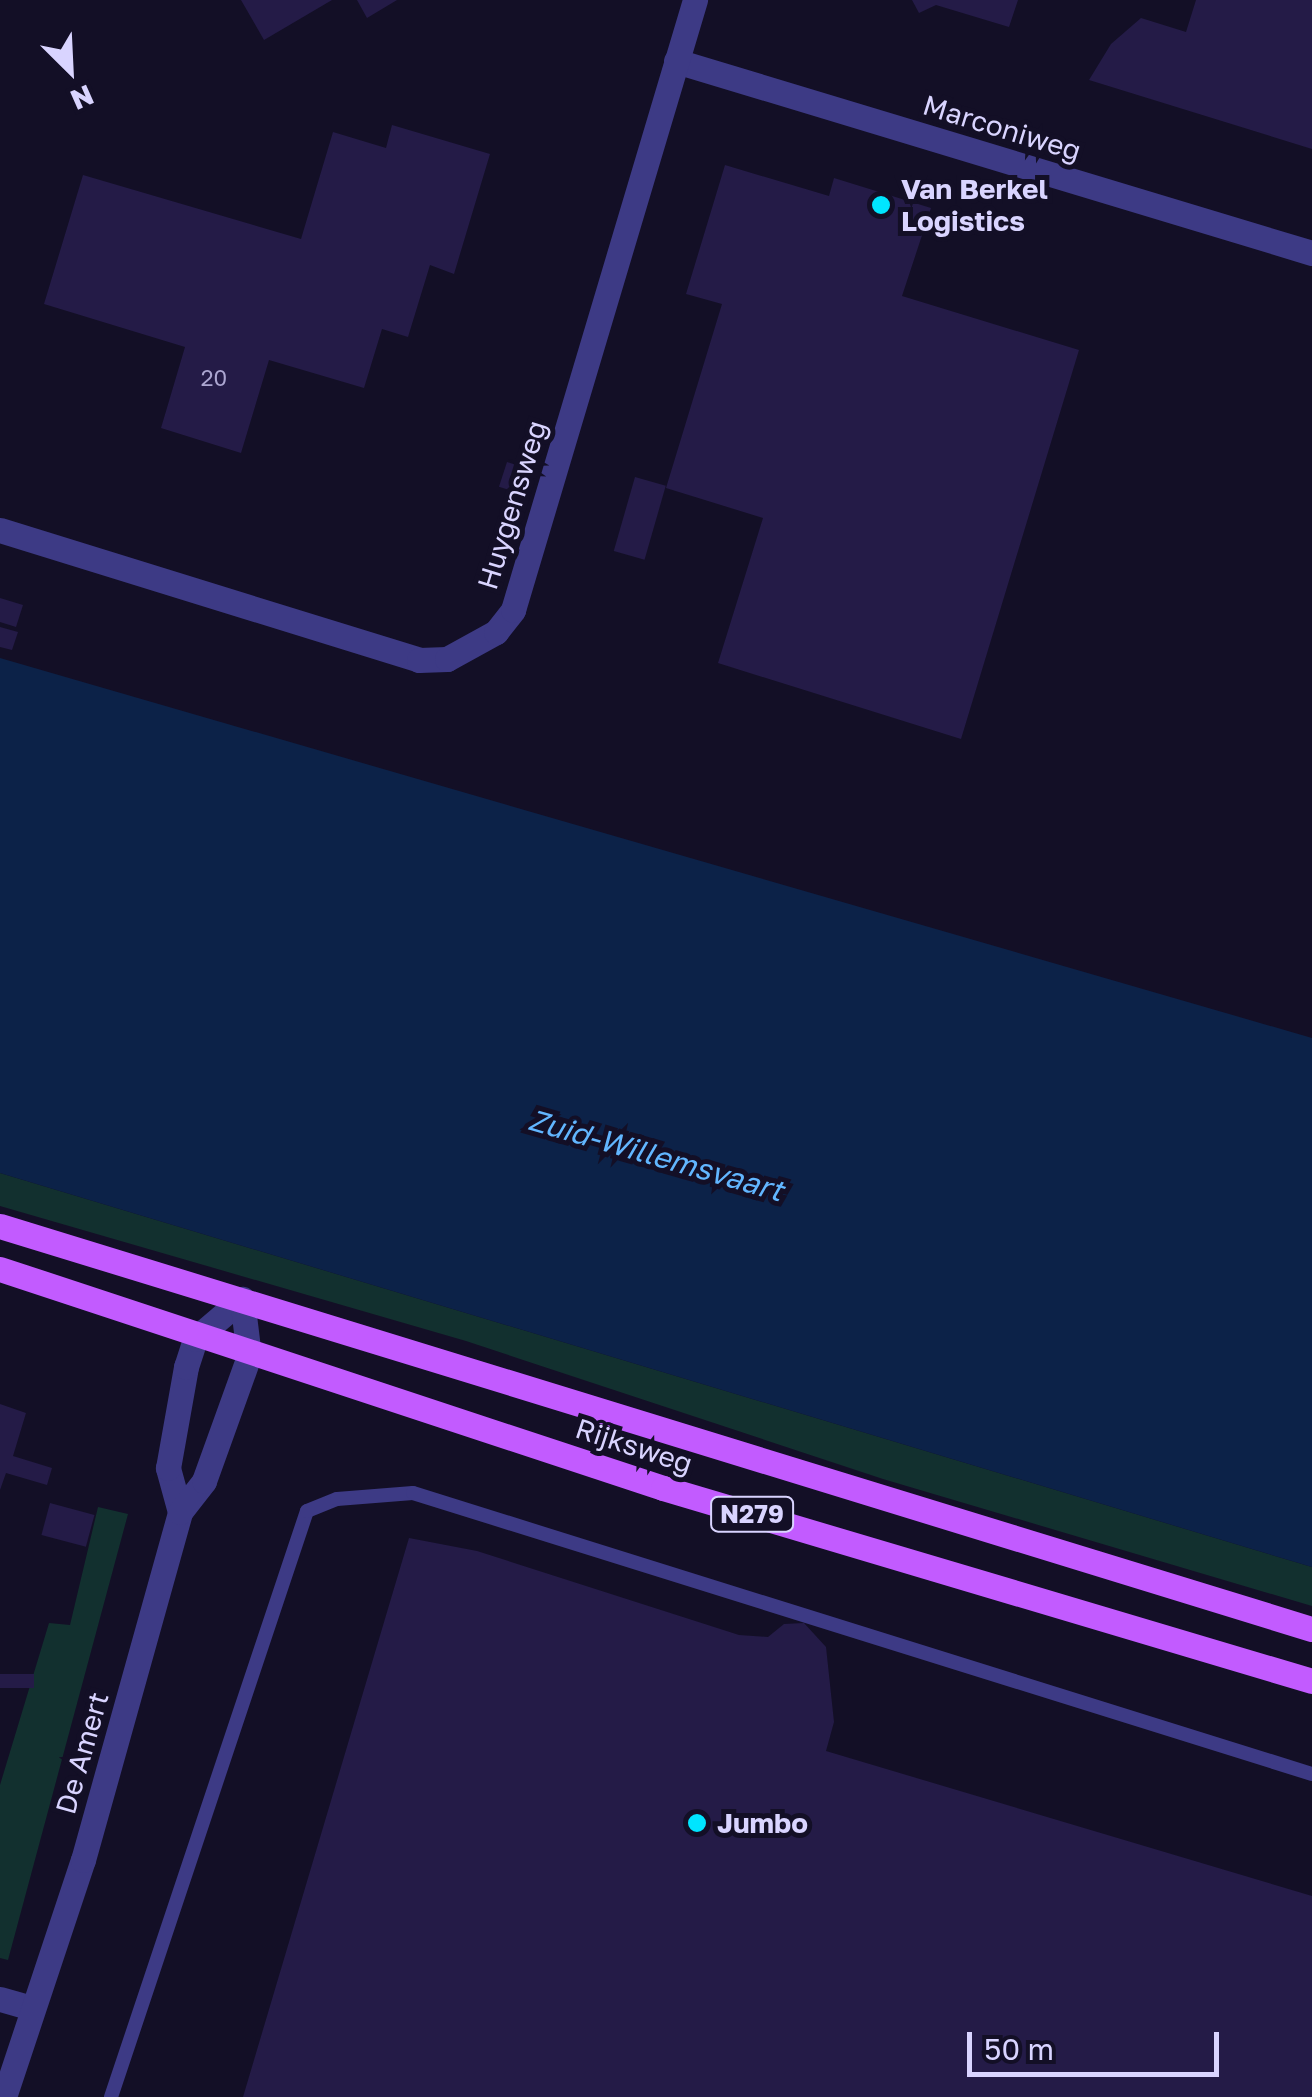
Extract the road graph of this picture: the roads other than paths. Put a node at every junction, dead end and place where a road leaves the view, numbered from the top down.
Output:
1 (695, 0) edge
2 (676, 61) junction
3 (1312, 253) edge
4 (0, 530) edge
5 (0, 1226) edge
6 (0, 1269) edge
7 (242, 1298) junction
8 (195, 1339) junction
9 (249, 1356) junction
10 (180, 1512) junction
11 (1312, 1629) edge
12 (1312, 1681) edge
13 (1312, 1774) edge
14 (0, 1999) edge
15 (32, 2008) junction
16 (4, 2097) edge
17 (111, 2097) edge

1 - 2 street, Huygensweg
2 - 3 street, Marconiweg
2 - 4 street, Huygensweg
5 - 7 main road, Rijksweg / N279
6 - 8 main road, Rijksweg / N279
7 - 8 street
7 - 9 street, De Amert
7 - 11 main road, Rijksweg / N279
8 - 9 main road, Rijksweg / N279
8 - 10 street, De Amert
9 - 10 street, De Amert
9 - 12 main road, Rijksweg / N279
10 - 15 street, De Amert
13 - 17 lane
14 - 15 street
15 - 16 street, De Amert

